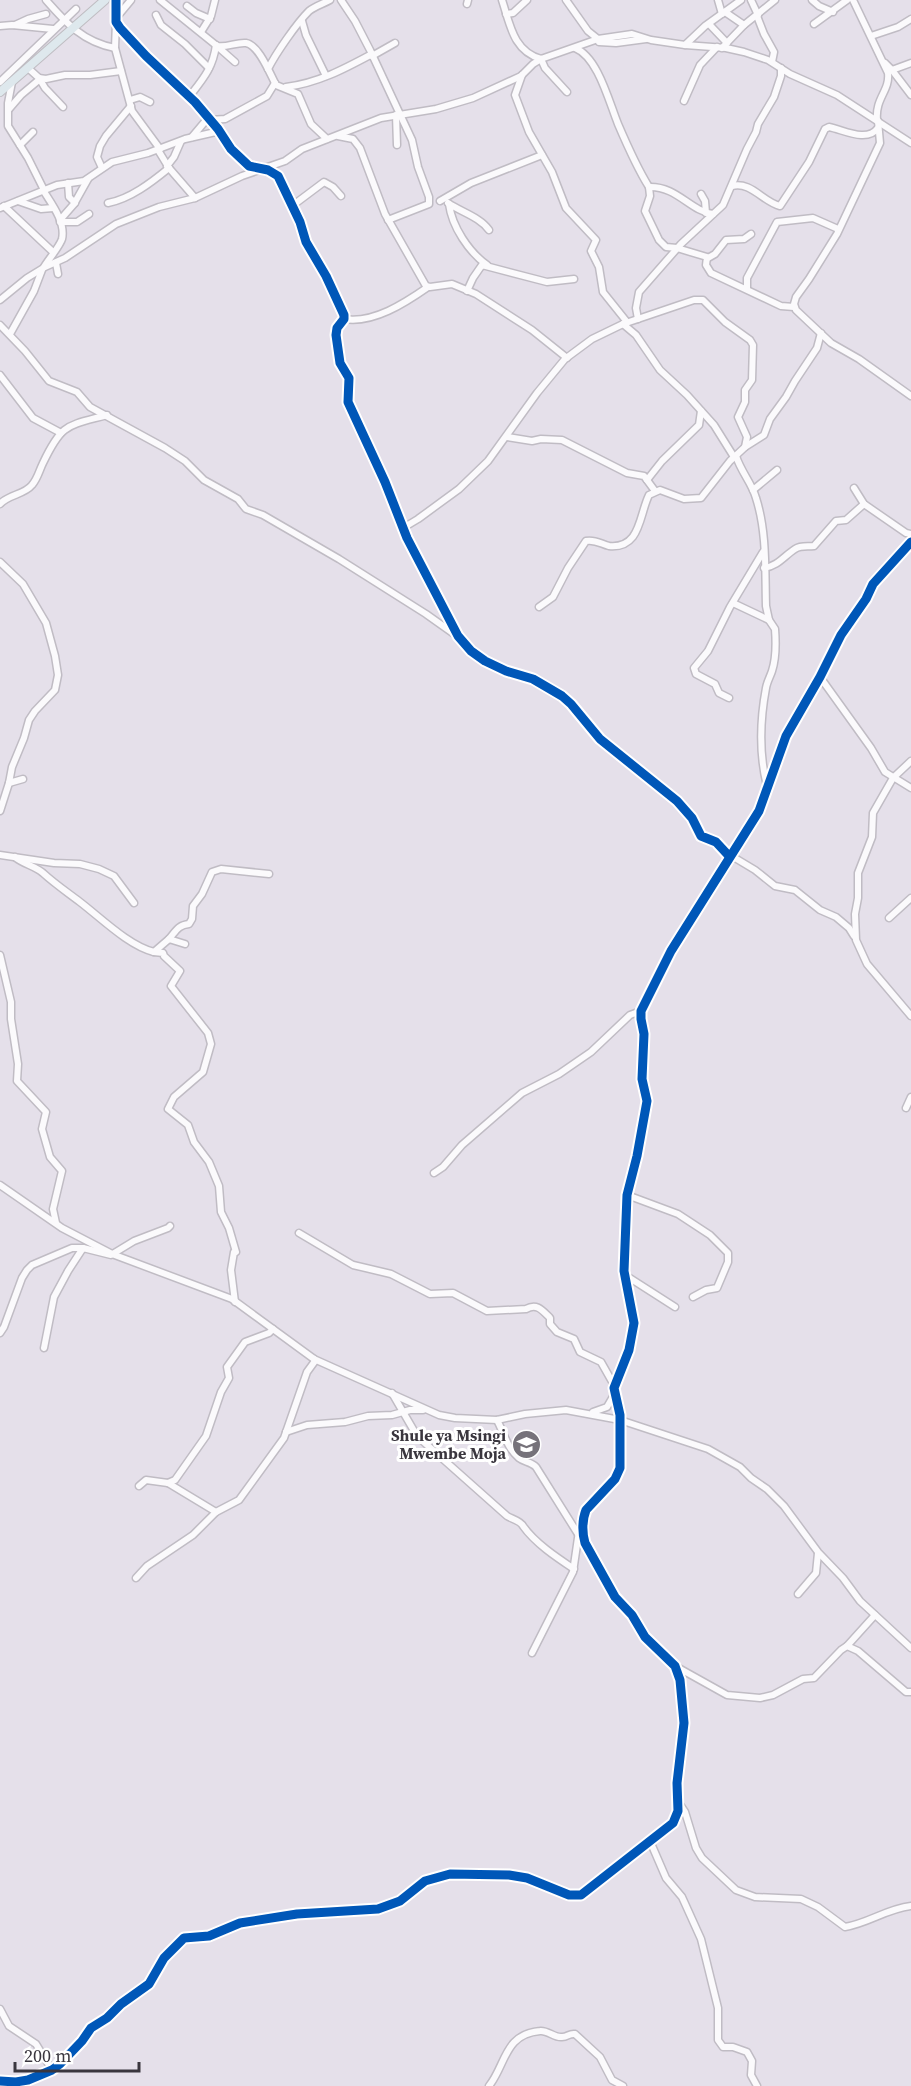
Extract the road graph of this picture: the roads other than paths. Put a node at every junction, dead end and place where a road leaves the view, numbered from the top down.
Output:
1 (46, 0) edge
2 (105, 0) edge
3 (116, 0) edge
4 (131, 0) edge
5 (160, 0) edge
6 (223, 0) edge
7 (330, 0) edge
8 (341, 0) edge
9 (502, 0) edge
10 (527, 0) edge
11 (566, 0) edge
12 (718, 0) edge
13 (741, 0) edge
14 (751, 0) edge
15 (775, 0) edge
16 (812, 0) edge
17 (847, 0) edge
18 (853, 0) edge
19 (215, 4) edge
20 (187, 6) dead end
21 (76, 9) dead end
22 (833, 12) junction
23 (724, 13) junction
24 (46, 14) dead end
25 (506, 14) junction
26 (156, 15) dead end
27 (758, 15) junction
28 (65, 19) junction
29 (210, 19) junction
30 (116, 20) junction
31 (911, 20) edge
32 (302, 21) junction
33 (709, 24) junction
34 (814, 24) dead end
35 (744, 25) junction
36 (0, 26) edge
37 (15, 26) junction
38 (72, 28) junction
39 (39, 29) junction
40 (54, 29) junction
41 (201, 32) junction
42 (871, 36) junction
43 (44, 40) junction
44 (597, 40) junction
45 (395, 43) dead end
46 (216, 45) junction
47 (685, 45) junction
48 (722, 46) junction
49 (115, 48) junction
50 (574, 48) junction
51 (372, 55) junction
52 (541, 59) junction
53 (235, 62) dead end
54 (772, 62) junction
55 (885, 63) junction
56 (911, 63) edge
57 (28, 68) junction
58 (209, 68) junction
59 (780, 68) junction
60 (268, 69) junction
61 (892, 70) junction
62 (120, 71) junction
63 (522, 75) junction
64 (326, 76) junction
65 (40, 79) junction
66 (0, 82) edge
67 (12, 82) junction
68 (275, 83) junction
69 (283, 87) junction
70 (0, 92) edge
71 (567, 92) dead end
72 (911, 95) edge
73 (189, 97) junction
74 (684, 100) dead end
75 (150, 102) dead end
76 (130, 103) junction
77 (63, 107) dead end
78 (9, 109) junction
79 (398, 115) junction
80 (209, 119) junction
81 (223, 119) junction
82 (877, 123) junction
83 (219, 130) junction
84 (33, 132) dead end
85 (208, 134) junction
86 (337, 136) junction
87 (192, 137) junction
88 (327, 139) junction
89 (181, 141) junction
90 (911, 143) edge
91 (227, 144) junction
92 (20, 145) junction
93 (398, 145) dead end
94 (159, 149) junction
95 (542, 155) junction
96 (168, 167) junction
97 (102, 168) junction
98 (263, 169) junction
99 (88, 179) junction
100 (68, 183) junction
101 (732, 186) junction
102 (649, 187) junction
103 (44, 190) junction
104 (700, 194) dead end
105 (341, 196) dead end
106 (195, 198) junction
107 (18, 201) junction
108 (440, 201) junction
109 (108, 202) dead end
110 (430, 202) junction
111 (75, 203) junction
112 (449, 204) junction
113 (292, 206) junction
114 (2, 207) edge
115 (53, 208) junction
116 (89, 214) dead end
117 (709, 214) junction
118 (388, 220) junction
119 (60, 221) junction
120 (838, 229) junction
121 (489, 230) dead end
122 (751, 234) dead end
123 (677, 248) junction
124 (53, 252) junction
125 (708, 258) junction
126 (56, 263) junction
127 (488, 265) junction
128 (43, 269) junction
129 (58, 274) dead end
130 (574, 279) dead end
131 (428, 287) junction
132 (747, 289) junction
133 (467, 291) junction
134 (0, 300) edge
135 (794, 307) junction
136 (344, 319) junction
137 (638, 319) junction
138 (625, 323) junction
139 (0, 325) edge
140 (821, 333) junction
141 (10, 334) junction
142 (567, 358) junction
143 (0, 375) edge
144 (911, 396) edge
145 (701, 411) junction
146 (107, 415) junction
147 (61, 433) junction
148 (507, 437) junction
149 (745, 447) junction
150 (735, 457) junction
151 (777, 470) dead end
152 (648, 480) junction
153 (854, 488) dead end
154 (753, 490) junction
155 (655, 491) junction
156 (0, 504) edge
157 (864, 504) junction
158 (403, 528) junction
159 (911, 534) edge
160 (911, 542) edge
161 (763, 551) junction
162 (0, 562) edge
163 (764, 568) junction
164 (733, 603) junction
165 (539, 607) dead end
166 (769, 620) junction
167 (458, 636) junction
168 (820, 677) junction
169 (729, 698) dead end
170 (911, 761) edge
171 (893, 778) junction
172 (23, 779) dead end
173 (9, 783) junction
174 (767, 786) junction
175 (911, 788) edge
176 (0, 811) edge
177 (0, 855) edge
178 (730, 855) junction
179 (15, 857) junction
180 (268, 874) dead end
181 (911, 898) edge
182 (134, 903) dead end
183 (889, 918) dead end
184 (169, 939) junction
185 (856, 940) junction
186 (185, 944) dead end
187 (154, 952) junction
188 (0, 955) edge
189 (641, 1011) junction
190 (911, 1016) edge
191 (911, 1097) edge
192 (906, 1108) dead end
193 (434, 1173) dead end
194 (0, 1185) edge
195 (627, 1195) junction
196 (56, 1223) junction
197 (170, 1226) dead end
198 (299, 1233) dead end
199 (83, 1248) junction
200 (112, 1254) junction
201 (625, 1275) junction
202 (693, 1297) dead end
203 (235, 1302) junction
204 (675, 1307) dead end
205 (273, 1329) junction
206 (0, 1333) edge
207 (44, 1348) dead end
208 (314, 1359) junction
209 (614, 1385) junction
210 (392, 1393) junction
211 (615, 1395) junction
212 (427, 1410) junction
213 (403, 1413) junction
214 (590, 1413) junction
215 (497, 1420) junction
216 (620, 1420) junction
217 (286, 1432) junction
218 (177, 1478) junction
219 (168, 1483) junction
220 (139, 1486) dead end
221 (182, 1491) junction
222 (216, 1512) junction
223 (583, 1519) junction
224 (579, 1534) junction
225 (818, 1552) junction
226 (574, 1569) junction
227 (136, 1578) dead end
228 (798, 1594) dead end
229 (875, 1615) junction
230 (847, 1646) junction
231 (911, 1648) edge
232 (532, 1653) dead end
233 (675, 1666) junction
234 (911, 1692) edge
235 (678, 1802) junction
236 (650, 1841) junction
237 (911, 1905) edge
238 (0, 2009) edge
239 (52, 2070) junction
240 (0, 2081) edge
241 (489, 2086) edge
242 (623, 2086) edge
243 (757, 2086) edge

1 - 28 street
2 - 38 main road
3 - 30 street
4 - 30 street
5 - 41 street
6 - 19 street
7 - 32 street
8 - 51 street
9 - 25 street
10 - 25 street
11 - 44 street
12 - 23 street
13 - 23 street
14 - 27 street
15 - 27 street
16 - 22 street
17 - 22 street
18 - 42 street
19 - 29 street
20 - 29 street
21 - 28 street
22 - 34 street
23 - 33 street
23 - 35 street
24 - 37 street
25 - 52 street
26 - 58 street
27 - 35 street
27 - 54 street
28 - 38 street
28 - 40 street
29 - 41 street
30 - 49 street
30 - 73 street
31 - 42 street
32 - 60 street
32 - 64 street
33 - 47 street
33 - 48 street
35 - 48 street
36 - 37 street
37 - 39 street
38 - 49 street
38 - 57 main road
39 - 40 street
39 - 43 street
40 - 43 street
41 - 46 street
42 - 55 street
43 - 66 street
44 - 47 street
44 - 50 street
45 - 51 street
46 - 53 street
46 - 58 street
46 - 60 street
47 - 48 street
48 - 54 street
48 - 74 street
49 - 62 street
50 - 52 street
50 - 102 street
51 - 64 street
51 - 79 street
52 - 63 street
52 - 71 street
54 - 59 street
55 - 61 street
55 - 82 street
56 - 61 street
57 - 65 street
57 - 67 main road
58 - 73 street
59 - 82 street
59 - 101 street
60 - 68 street
61 - 72 street
62 - 65 street
62 - 76 street
63 - 79 street
63 - 95 street
64 - 69 street
65 - 77 street
65 - 78 street
67 - 70 main road
67 - 78 street
68 - 69 street
68 - 81 street
69 - 88 street
73 - 80 street
75 - 76 street
76 - 94 street
76 - 97 street
78 - 92 street
79 - 86 street
79 - 93 street
79 - 110 street
80 - 81 street
80 - 83 street
80 - 87 street
81 - 83 street
82 - 90 street
82 - 101 street
82 - 120 street
83 - 85 street
83 - 91 street
84 - 92 street
85 - 87 street
85 - 91 street
86 - 88 street
86 - 118 street
87 - 89 street
88 - 98 street
89 - 94 street
89 - 96 street
91 - 98 street
92 - 103 street
94 - 96 street
94 - 97 street
95 - 108 street
95 - 138 street
96 - 106 street
96 - 109 street
97 - 99 street
98 - 106 street
98 - 113 street
99 - 100 street
99 - 111 street
100 - 103 street
100 - 111 street
101 - 117 street
102 - 117 street
102 - 123 street
103 - 107 street
103 - 115 street
104 - 117 street
105 - 113 street
106 - 126 street
107 - 114 street
107 - 115 street
108 - 110 street
108 - 112 street
110 - 118 street
111 - 119 street
112 - 121 street
112 - 127 street
113 - 136 street
114 - 124 street
115 - 119 street
116 - 119 street
117 - 123 street
118 - 131 street
119 - 124 street
120 - 132 street
120 - 135 street
122 - 125 street
123 - 125 street
123 - 137 street
124 - 128 street
125 - 132 street
126 - 128 street
126 - 129 street
127 - 130 street
127 - 133 street
128 - 134 street
128 - 141 street
131 - 133 street
131 - 136 street
132 - 135 street
133 - 142 street
135 - 140 street
136 - 158 street
137 - 138 street
137 - 149 street
138 - 142 street
138 - 145 street
139 - 141 street
140 - 144 street
140 - 149 street
141 - 146 street
142 - 148 street
143 - 147 street
145 - 150 street
145 - 152 street
146 - 147 street
146 - 167 street
147 - 156 street
148 - 152 street
148 - 158 street
149 - 150 street
150 - 154 street
150 - 155 street
151 - 154 street
152 - 155 street
153 - 157 street
154 - 161 street
155 - 165 street
157 - 159 street
157 - 163 street
158 - 167 street
160 - 168 street
161 - 163 street
161 - 164 street
162 - 173 street
163 - 166 street
164 - 166 street
164 - 169 street
166 - 174 street
167 - 178 street
168 - 171 street
168 - 174 street
170 - 171 street
171 - 175 street
171 - 185 street
172 - 173 street
173 - 176 street
174 - 178 street
177 - 179 street
178 - 185 street
178 - 189 street
179 - 182 street
179 - 187 street
180 - 184 street
181 - 183 street
184 - 186 street
184 - 187 street
185 - 190 street
187 - 203 street
188 - 196 street
189 - 193 street
189 - 195 street
191 - 192 street
194 - 196 street
195 - 201 street
195 - 202 street
196 - 200 street
197 - 200 street
198 - 209 street
199 - 200 street
199 - 206 street
199 - 207 street
200 - 203 street
201 - 204 street
201 - 209 street
203 - 205 street
205 - 208 street
205 - 218 street
208 - 210 street
208 - 217 street
209 - 211 street
210 - 212 street
210 - 213 street
211 - 214 street
211 - 216 street
212 - 213 street
212 - 215 street
213 - 217 street
213 - 226 street
214 - 215 street
214 - 216 street
215 - 224 street
216 - 223 street
216 - 225 street
217 - 222 street
218 - 219 street
218 - 221 street
219 - 220 street
219 - 221 street
221 - 222 street
222 - 227 street
223 - 224 street
223 - 233 street
224 - 226 street
225 - 228 street
225 - 229 street
226 - 232 street
229 - 230 street
229 - 231 street
230 - 233 street
230 - 234 street
233 - 235 street
235 - 236 street
235 - 237 street
236 - 239 street
236 - 243 street
238 - 239 street
239 - 240 street
241 - 242 street

